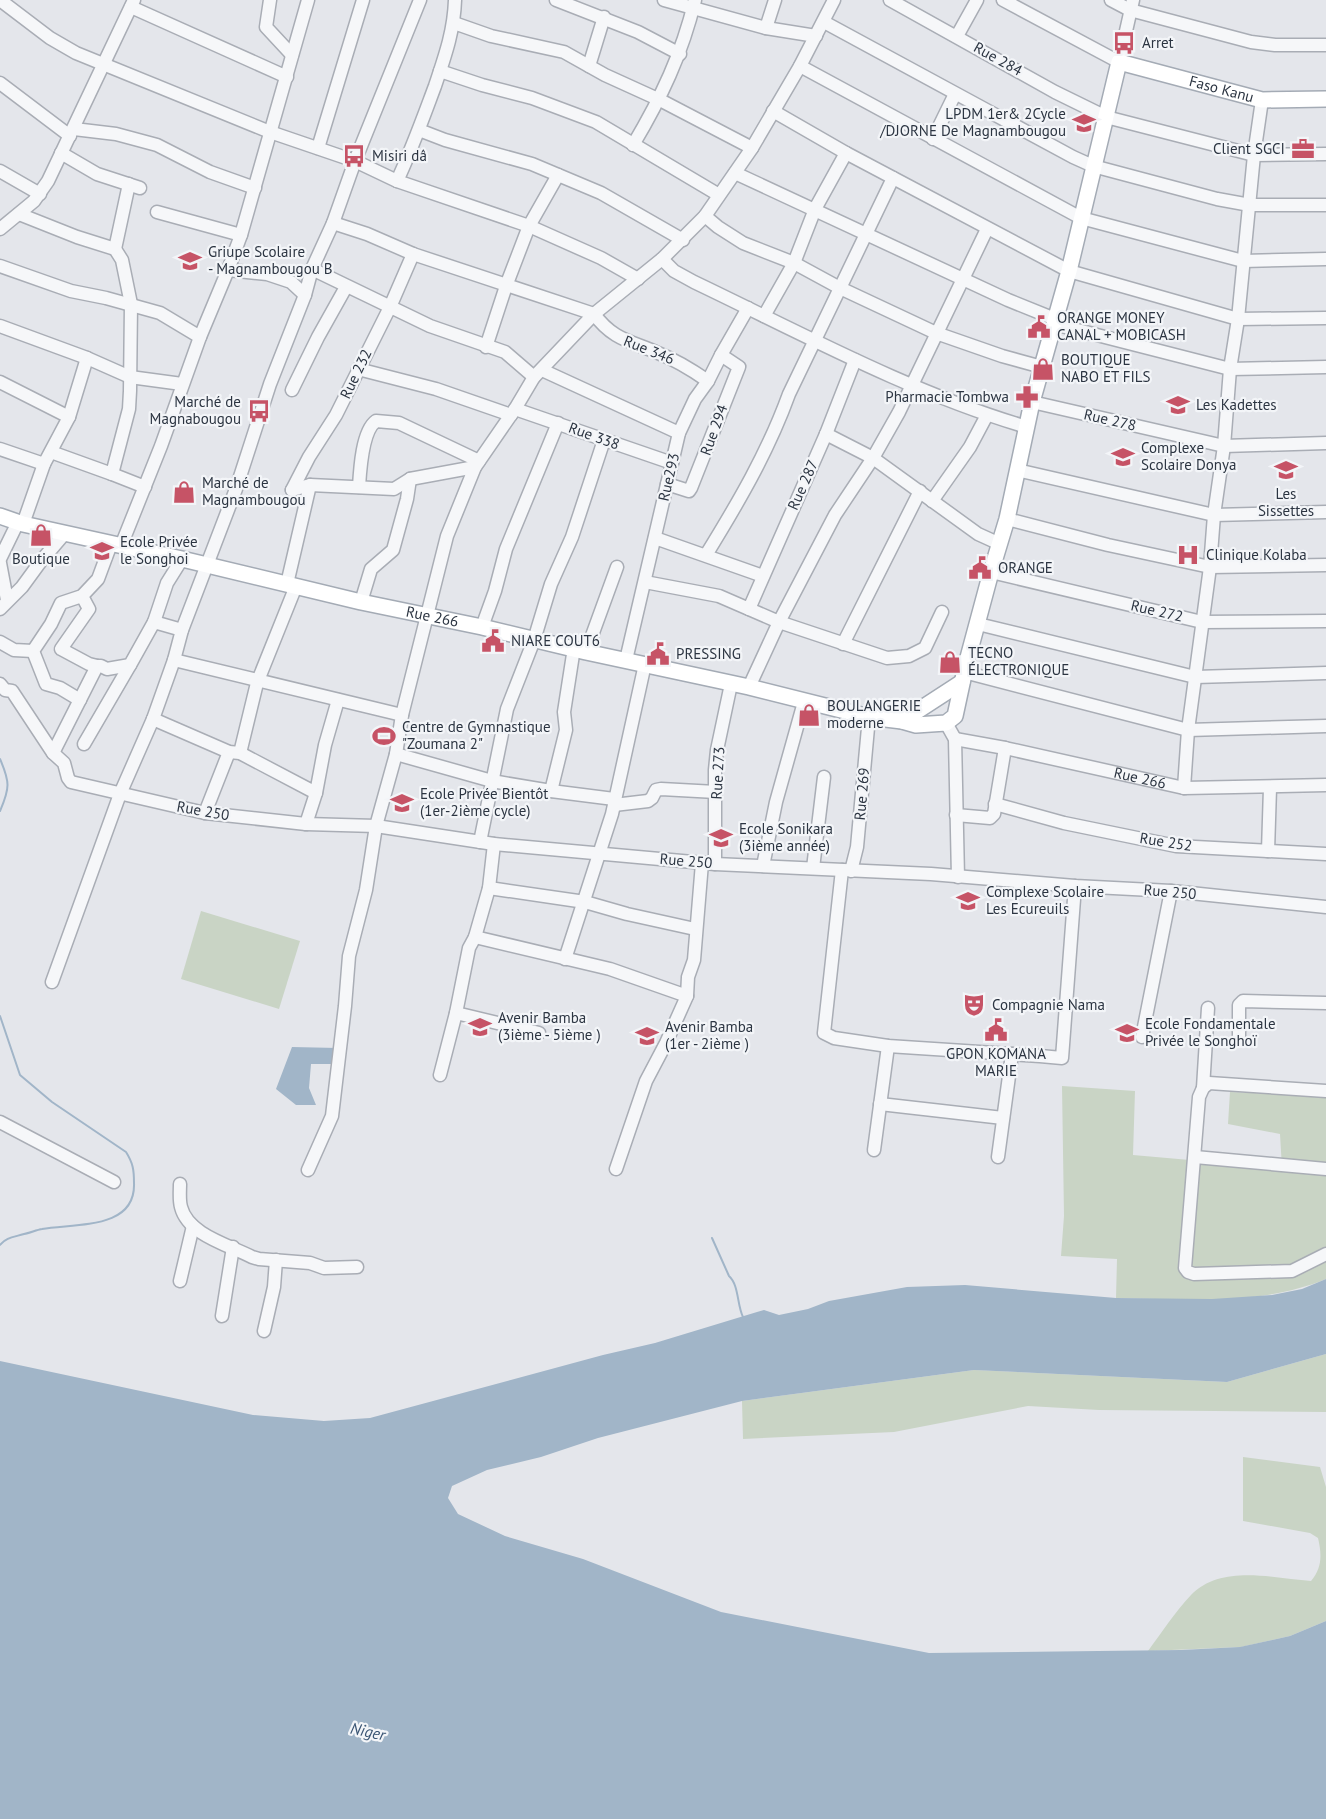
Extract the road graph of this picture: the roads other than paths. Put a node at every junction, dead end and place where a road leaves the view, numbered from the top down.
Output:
1 (308, 0) edge
2 (363, 0) edge
3 (420, 0) edge
4 (455, 0) edge
5 (556, 0) edge
6 (664, 0) edge
7 (776, 0) edge
8 (834, 0) edge
9 (890, 0) edge
10 (977, 0) edge
11 (1003, 0) edge
12 (1111, 0) edge
13 (266, 1) edge
14 (132, 3) edge
15 (694, 4) edge
16 (6, 5) edge
17 (1131, 5) edge
18 (604, 17) junction
19 (824, 22) junction
20 (454, 23) junction
21 (766, 28) junction
22 (816, 36) junction
23 (957, 36) junction
24 (1326, 45) edge
25 (680, 54) junction
26 (292, 55) junction
27 (1119, 62) junction
28 (103, 64) junction
29 (589, 66) junction
30 (800, 66) junction
31 (440, 71) junction
32 (287, 77) junction
33 (0, 82) edge
34 (955, 94) junction
35 (660, 99) junction
36 (1326, 99) edge
37 (1262, 100) junction
38 (773, 111) junction
39 (1106, 117) junction
40 (419, 130) junction
41 (72, 132) junction
42 (270, 132) junction
43 (933, 139) junction
44 (633, 145) junction
45 (318, 148) junction
46 (752, 148) junction
47 (61, 153) junction
48 (846, 153) junction
49 (1326, 154) edge
50 (1254, 155) junction
51 (355, 161) junction
52 (1093, 165) junction
53 (0, 171) edge
54 (735, 173) junction
55 (558, 175) junction
56 (893, 178) junction
57 (397, 181) junction
58 (255, 188) junction
59 (40, 194) junction
60 (719, 195) junction
61 (1250, 205) junction
62 (1326, 205) edge
63 (815, 209) junction
64 (157, 212) dead end
65 (19, 213) junction
66 (705, 216) junction
67 (1081, 218) junction
68 (333, 223) junction
69 (529, 226) junction
70 (0, 229) edge
71 (987, 229) junction
72 (865, 233) junction
73 (241, 235) junction
74 (683, 240) junction
75 (115, 249) junction
76 (413, 254) junction
77 (662, 259) junction
78 (1326, 259) edge
79 (1243, 261) junction
80 (794, 263) junction
81 (0, 266) edge
82 (312, 269) junction
83 (228, 270) junction
84 (1069, 272) junction
85 (962, 278) junction
86 (638, 279) junction
87 (506, 286) junction
88 (346, 287) junction
89 (840, 288) junction
90 (304, 295) junction
91 (131, 304) junction
92 (390, 307) junction
93 (748, 308) junction
94 (594, 314) junction
95 (764, 316) junction
96 (1326, 318) edge
97 (1238, 319) junction
98 (1055, 322) junction
99 (0, 326) edge
100 (936, 333) junction
101 (200, 337) junction
102 (815, 341) junction
103 (486, 347) junction
104 (721, 355) junction
105 (87, 358) junction
106 (855, 360) junction
107 (1041, 367) junction
108 (1326, 367) edge
109 (358, 369) junction
110 (1230, 369) junction
111 (538, 374) junction
112 (130, 377) junction
113 (708, 381) junction
114 (0, 382) edge
115 (182, 384) junction
116 (913, 384) junction
117 (292, 390) dead end
118 (1032, 402) junction
119 (513, 412) junction
120 (987, 415) junction
121 (69, 417) junction
122 (558, 423) junction
123 (1027, 427) junction
124 (679, 433) junction
125 (826, 434) junction
126 (604, 440) junction
127 (1326, 443) edge
128 (1224, 446) junction
129 (0, 449) edge
130 (51, 452) junction
131 (873, 458) junction
132 (44, 464) junction
133 (477, 464) junction
134 (672, 464) junction
135 (1017, 470) junction
136 (112, 474) junction
137 (410, 479) junction
138 (667, 484) junction
139 (310, 485) junction
140 (145, 487) junction
141 (359, 487) junction
142 (920, 491) junction
143 (932, 501) junction
144 (1326, 512) edge
145 (1214, 515) junction
146 (0, 516) edge
147 (1007, 519) junction
148 (20, 523) junction
149 (65, 533) junction
150 (655, 538) junction
151 (999, 544) junction
152 (116, 545) junction
153 (706, 555) junction
154 (0, 559) edge
155 (182, 559) junction
156 (0, 564) edge
157 (207, 565) junction
158 (1326, 565) edge
159 (617, 567) dead end
160 (1210, 567) junction
161 (991, 572) junction
162 (763, 576) junction
163 (645, 582) junction
164 (291, 585) junction
165 (82, 596) junction
166 (361, 602) junction
167 (4, 604) edge
168 (749, 609) junction
169 (942, 612) dead end
170 (428, 616) junction
171 (1202, 621) junction
172 (1326, 621) edge
173 (154, 622) junction
174 (779, 622) junction
175 (978, 624) junction
176 (482, 627) junction
177 (182, 630) junction
178 (534, 640) junction
179 (0, 642) edge
180 (843, 644) junction
181 (580, 650) junction
182 (33, 651) junction
183 (174, 660) junction
184 (627, 660) junction
185 (645, 664) junction
186 (130, 665) junction
187 (96, 666) junction
188 (1326, 673) edge
189 (963, 677) junction
190 (1195, 677) junction
191 (258, 680) junction
192 (0, 684) edge
193 (731, 684) junction
194 (749, 687) junction
195 (12, 691) junction
196 (0, 698) edge
197 (338, 699) junction
198 (80, 700) junction
199 (804, 702) junction
200 (402, 715) junction
201 (869, 717) junction
202 (153, 719) junction
203 (895, 722) junction
204 (946, 723) junction
205 (1326, 726) edge
206 (1188, 730) junction
207 (955, 739) junction
208 (84, 744) dead end
209 (1005, 748) junction
210 (234, 752) junction
211 (53, 753) junction
212 (396, 754) junction
213 (824, 777) dead end
214 (492, 781) junction
215 (1326, 785) edge
216 (1184, 788) junction
217 (1270, 788) junction
218 (551, 791) junction
219 (716, 792) junction
220 (316, 793) junction
221 (120, 794) junction
222 (614, 802) junction
223 (995, 804) junction
224 (206, 813) junction
225 (956, 815) junction
226 (306, 824) junction
227 (376, 826) junction
228 (480, 842) junction
229 (494, 844) junction
230 (1268, 851) junction
231 (600, 853) junction
232 (1326, 854) edge
233 (702, 862) junction
234 (715, 864) junction
235 (763, 866) junction
236 (813, 868) junction
237 (846, 870) junction
238 (958, 877) junction
239 (1075, 886) junction
240 (489, 888) junction
241 (1171, 891) junction
242 (585, 902) junction
243 (1326, 907) edge
244 (695, 929) junction
245 (476, 937) junction
246 (565, 959) junction
247 (52, 982) dead end
248 (687, 996) junction
249 (1326, 1003) edge
250 (1208, 1008) dead end
251 (456, 1012) junction
252 (539, 1033) dead end
253 (1239, 1036) dead end
254 (1142, 1037) dead end
255 (888, 1046) junction
256 (1012, 1054) junction
257 (440, 1075) dead end
258 (1203, 1089) junction
259 (1326, 1091) edge
260 (880, 1104) junction
261 (1003, 1118) junction
262 (0, 1122) edge
263 (874, 1150) dead end
264 (998, 1157) dead end
265 (1195, 1157) junction
266 (616, 1169) dead end
267 (1326, 1169) edge
268 (309, 1170) dead end
269 (114, 1182) dead end
270 (180, 1184) dead end
271 (193, 1226) junction
272 (233, 1247) junction
273 (1326, 1254) edge
274 (276, 1260) junction
275 (357, 1267) dead end
276 (180, 1281) dead end
277 (222, 1316) dead end
278 (264, 1331) dead end

1 - 26 street
2 - 45 street
3 - 51 street
4 - 20 street
5 - 18 street
6 - 15 street
7 - 21 street
8 - 19 street
9 - 23 street, Rue 284
10 - 23 street
11 - 27 street
12 - 17 street
13 - 26 street
14 - 28 street
14 - 32 street
15 - 21 street
15 - 25 street
16 - 28 street
17 - 24 street
17 - 27 street
18 - 25 street
18 - 29 street
19 - 22 street
19 - 34 street
20 - 29 street
20 - 31 street
21 - 22 street
22 - 30 street
23 - 39 street, Rue 284
25 - 35 street
26 - 32 street
27 - 37 main road, Faso Kanu
27 - 39 main road
28 - 41 street
28 - 42 street
29 - 35 street
30 - 38 street
30 - 43 street
31 - 40 street
31 - 44 street
32 - 42 street
33 - 41 street
34 - 43 street
34 - 52 street
35 - 44 street
35 - 46 street
36 - 37 main road, Faso Kanu
37 - 50 street
38 - 46 street
38 - 48 street
39 - 50 street, Rue 284
39 - 52 main road
40 - 55 street
40 - 57 street
41 - 47 street
41 - 58 street
42 - 45 street
42 - 58 street
43 - 67 street
44 - 60 street
45 - 51 street
46 - 54 street
47 - 59 street
47 - 75 street
48 - 56 street
48 - 63 street
49 - 50 street, Rue 284
50 - 61 street
51 - 57 street
51 - 68 street
52 - 61 street
52 - 67 main road
53 - 59 street
54 - 60 street
54 - 63 street
55 - 69 street
55 - 74 street
56 - 71 street
56 - 72 street
57 - 69 street
58 - 73 street
59 - 65 street
60 - 66 street
61 - 62 street
61 - 79 street
63 - 72 street
63 - 80 street
64 - 73 street
65 - 70 street
65 - 75 street
66 - 74 street
66 - 80 street
67 - 79 street
67 - 84 main road
68 - 76 street
68 - 82 street
69 - 86 street
69 - 87 street
71 - 84 street
71 - 85 street
72 - 85 street
72 - 89 street
73 - 83 street
74 - 77 street
75 - 91 street
76 - 87 street
76 - 92 street, Rue 232
77 - 86 street
77 - 93 street
78 - 79 street
79 - 97 street
80 - 89 street
80 - 95 street
81 - 91 street
82 - 88 street
82 - 90 street
83 - 90 street
83 - 101 street
84 - 97 street
84 - 98 main road
85 - 98 street
85 - 100 street
86 - 94 street
87 - 94 street
87 - 103 street
88 - 92 street
88 - 117 street
89 - 100 street
89 - 102 street
90 - 157 street
91 - 101 street
91 - 112 street
92 - 103 street
92 - 109 street, Rue 232
93 - 95 street
93 - 104 street, Rue293
94 - 111 street
94 - 113 street, Rue 346
95 - 102 street
96 - 97 street
97 - 110 street
98 - 107 main road
98 - 110 street
99 - 105 street
100 - 107 street
100 - 116 street
101 - 115 street
102 - 106 street
102 - 153 street
103 - 111 street
104 - 113 street, Rue293
104 - 138 street, Rue 294
105 - 112 street
105 - 121 street
106 - 116 street
106 - 125 street, Rue 287
107 - 118 main road
108 - 110 street
109 - 119 street, Rue 338
109 - 139 street, Rue 232
110 - 128 street
111 - 119 street
111 - 124 street
112 - 115 street
112 - 136 street
113 - 124 street, Rue293
114 - 121 street
115 - 140 street
116 - 120 street
116 - 131 street
118 - 123 main road
118 - 128 street, Rue 278
119 - 122 street, Rue 338
119 - 133 street
120 - 123 street
120 - 143 street
121 - 130 street
122 - 126 street, Rue 338
122 - 176 street
123 - 135 main road
124 - 134 street, Rue293
125 - 131 street
125 - 162 street, Rue 287
126 - 134 street, Rue 338
126 - 178 street
127 - 128 street, Rue 278
128 - 145 street
129 - 132 street
130 - 132 street
130 - 136 street
131 - 142 street
131 - 174 street
132 - 148 street
133 - 137 street
133 - 141 street
133 - 170 street
134 - 138 street, Rue293
135 - 145 street
135 - 147 main road
136 - 140 street
137 - 141 street
137 - 166 street
138 - 150 street, Rue293
139 - 141 street
139 - 164 street
140 - 152 street
142 - 143 street
142 - 180 street
143 - 151 street
144 - 145 street
145 - 160 street
146 - 148 main road, Rue 266
147 - 151 main road
147 - 160 street
148 - 149 main road, Rue 266
148 - 154 street
149 - 152 main road, Rue 266
149 - 167 street
150 - 153 street
150 - 163 street, Rue293
151 - 161 main road
152 - 155 main road, Rue 266
152 - 165 street
153 - 162 street
155 - 157 main road, Rue 266
155 - 173 street
156 - 167 street
157 - 164 main road, Rue 266
157 - 177 street
158 - 160 street
159 - 181 street
160 - 171 street
161 - 171 street, Rue 272
161 - 175 main road
162 - 168 street, Rue 287
163 - 168 street
163 - 184 street, Rue293
164 - 166 main road, Rue 266
164 - 191 street
165 - 182 street
165 - 187 street
166 - 170 main road, Rue 266
168 - 174 street
169 - 180 street
170 - 176 main road, Rue 266
170 - 200 street
171 - 172 street, Rue 272
171 - 190 street
173 - 177 street
173 - 186 street
174 - 180 street
174 - 194 street
175 - 189 main road
175 - 190 street
176 - 178 main road, Rue 266
177 - 183 street
178 - 181 main road, Rue 266
178 - 214 street
179 - 182 street
181 - 184 main road, Rue 266
181 - 218 street
182 - 198 street
183 - 191 street
183 - 202 street
184 - 185 main road, Rue 266
185 - 193 main road, Rue 266
185 - 222 street
186 - 187 street
186 - 208 street
187 - 198 street
188 - 190 street
189 - 203 main road
189 - 204 main road
189 - 206 street
190 - 206 street
191 - 197 street
191 - 210 street
192 - 195 street
193 - 194 main road, Rue 266
193 - 219 street, Rue 273
194 - 199 main road, Rue 266
195 - 196 street
195 - 211 street, Rue 250
197 - 200 street
197 - 220 street
198 - 211 street
199 - 201 main road, Rue 266
199 - 235 street
200 - 212 street
201 - 203 main road, Rue 266
201 - 237 street, Rue 269
202 - 210 street
202 - 221 street
203 - 204 main road, Rue 266
204 - 207 street
205 - 206 street
206 - 216 street
207 - 209 street, Rue 266
207 - 225 street
209 - 216 street, Rue 266
209 - 223 street
210 - 220 street
210 - 224 street
211 - 221 street, Rue 250
212 - 214 street
212 - 227 street
213 - 236 street
214 - 218 street
214 - 228 street
215 - 217 street, Rue 266
216 - 217 street, Rue 266
217 - 230 street
218 - 222 street
219 - 222 street
219 - 234 street, Rue 273
220 - 226 street
221 - 224 street, Rue 250
221 - 247 street
222 - 231 street
223 - 225 street
223 - 230 street, Rue 252
224 - 226 street, Rue 250
225 - 238 street
226 - 227 street, Rue 250
227 - 228 street, Rue 250
227 - 268 street
228 - 229 street, Rue 250
229 - 231 street, Rue 250
229 - 240 street
230 - 232 street, Rue 252
231 - 233 street, Rue 250
231 - 242 street
233 - 234 street, Rue 250
233 - 244 street
234 - 235 street, Rue 250
235 - 236 street, Rue 250
236 - 237 street, Rue 250
237 - 238 street, Rue 250
237 - 255 street, Rue 269
238 - 239 street, Rue 250
239 - 241 street, Rue 250
239 - 256 street
240 - 242 street
240 - 245 street
241 - 243 street, Rue 250
241 - 254 street
242 - 244 street
242 - 246 street
244 - 248 street
245 - 246 street
245 - 251 street
246 - 248 street
248 - 266 street
249 - 253 street
250 - 258 street
251 - 252 street
251 - 257 street
255 - 256 street
255 - 260 street
256 - 261 street
258 - 259 street
258 - 265 street
260 - 261 street
260 - 263 street
261 - 264 street
262 - 269 street
265 - 267 street
265 - 273 street
270 - 271 street
271 - 272 street
271 - 276 street
272 - 274 street
272 - 277 street
274 - 275 street
274 - 278 street

